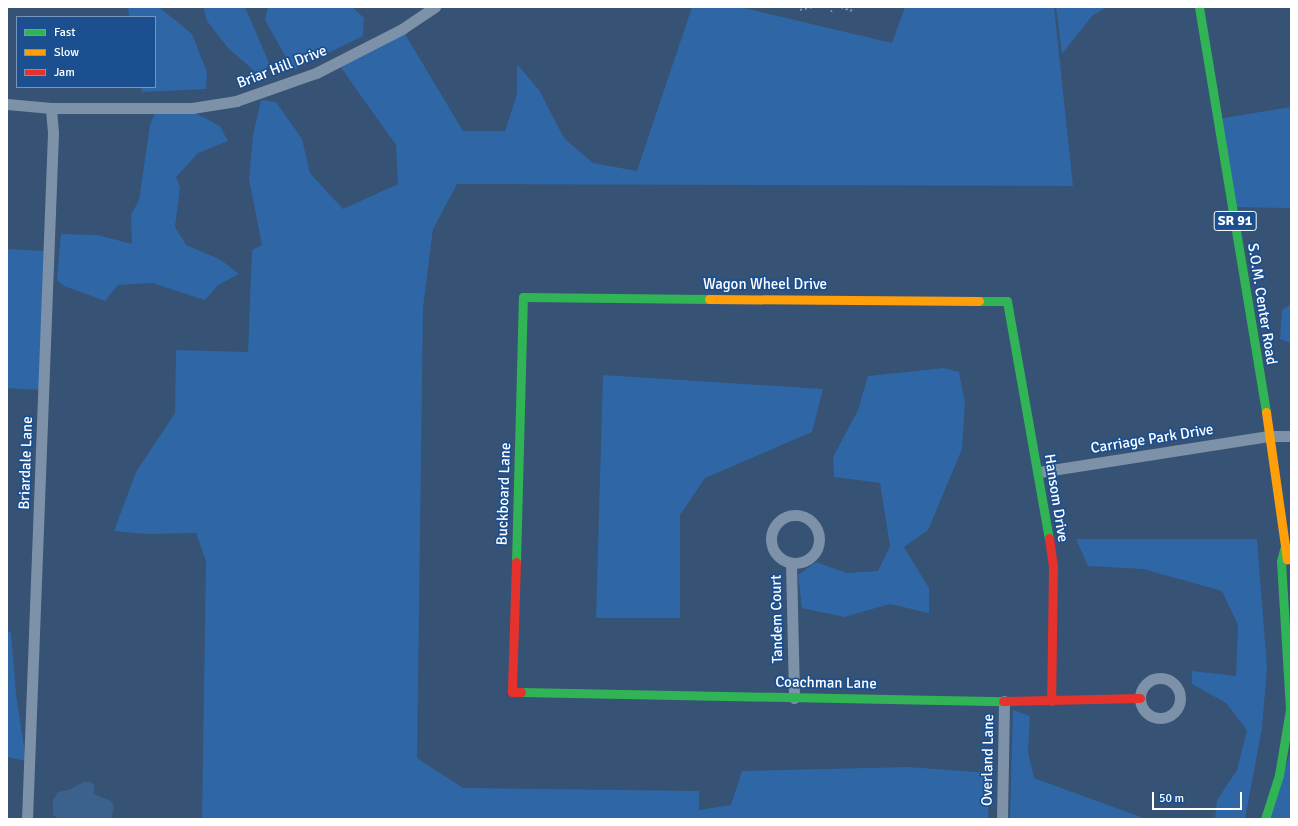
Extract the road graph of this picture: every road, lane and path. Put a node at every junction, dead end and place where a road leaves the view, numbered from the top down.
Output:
1 (435, 7) edge
2 (814, 7) edge
3 (834, 7) edge
4 (841, 7) edge
5 (853, 7) edge
6 (1199, 7) edge
7 (800, 10) dead end
8 (831, 12) dead end
9 (7, 104) edge
10 (51, 108) junction
11 (523, 297) joint
12 (1007, 301) joint
13 (1270, 436) junction
14 (1291, 436) edge
15 (1039, 472) junction
16 (1285, 546) junction
17 (1287, 559) junction
18 (791, 563) junction
19 (1291, 576) edge
20 (1291, 621) edge
21 (512, 692) joint
22 (794, 698) junction
23 (1140, 698) dead end
24 (1004, 701) junction
25 (1051, 701) junction
26 (27, 819) edge
27 (1002, 819) edge
28 (1265, 819) edge

1 - 10 street, Briar Hill Drive
2 - 7 path
3 - 8 path
4 - 5 path
6 - 13 main road, S.O.M. Center Road / SR 91
9 - 10 street, Briar Hill Drive
10 - 26 street, Briardale Lane
11 - 12 main road, Wagon Wheel Drive
11 - 21 main road, Buckboard Lane
12 - 15 main road, Hansom Drive
13 - 14 street, Carriage Park Drive
13 - 15 street, Carriage Park Drive
13 - 16 main road, S.O.M. Center Road / SR 91
15 - 25 main road, Hansom Drive
16 - 17 main road, S.O.M. Center Road / SR 91
16 - 28 main road
17 - 19 main road, S.O.M. Center Road / SR 91
17 - 20 main road, S.O.M. Center Road / SR 91
18 - 18 street, Tandem Court
18 - 22 street, Tandem Court
21 - 22 main road, Coachman Lane
22 - 24 main road, Coachman Lane
23 - 25 main road, Coachman Lane
24 - 25 main road, Coachman Lane
24 - 27 street, Overland Lane

